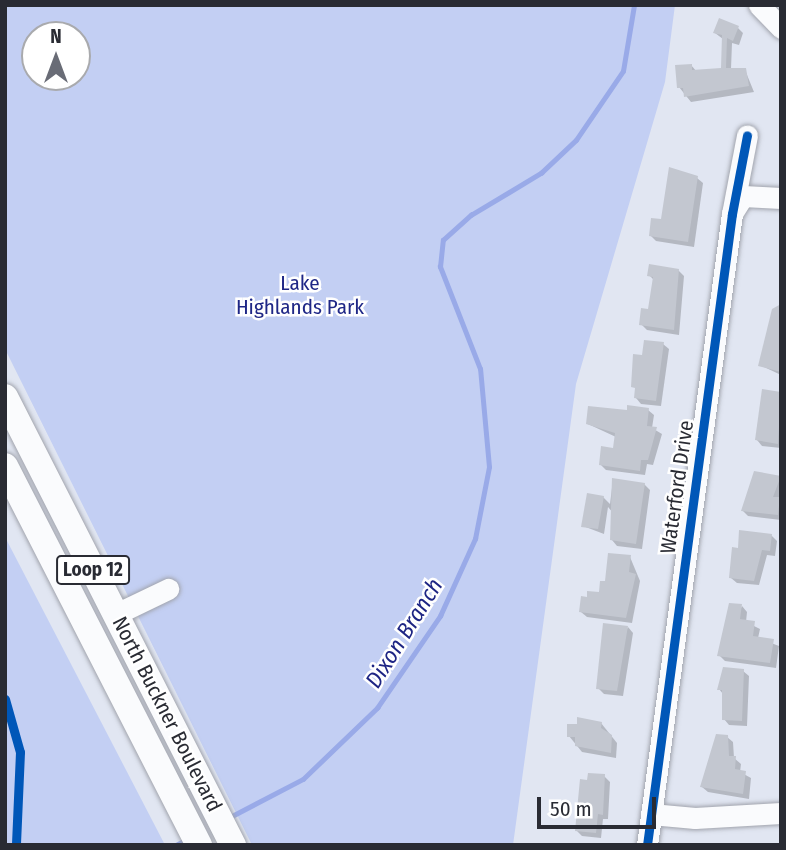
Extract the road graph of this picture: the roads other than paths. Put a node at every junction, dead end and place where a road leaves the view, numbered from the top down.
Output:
1 (759, 5) edge
2 (781, 28) edge
3 (747, 135) dead end
4 (781, 198) edge
5 (732, 214) junction
6 (5, 397) edge
7 (5, 466) edge
8 (168, 589) dead end
9 (116, 614) junction
10 (781, 813) edge
11 (651, 814) junction
12 (199, 845) edge
13 (233, 845) edge
14 (648, 845) edge

1 - 2 street
3 - 5 street, Waterford Drive
4 - 5 street
5 - 11 street, Waterford Drive
6 - 9 main road, North Buckner Boulevard / Loop 12
7 - 12 main road, North Buckner Boulevard / Loop 12
8 - 9 street
9 - 13 main road, North Buckner Boulevard / Loop 12
10 - 11 street
11 - 14 street, Waterford Drive

